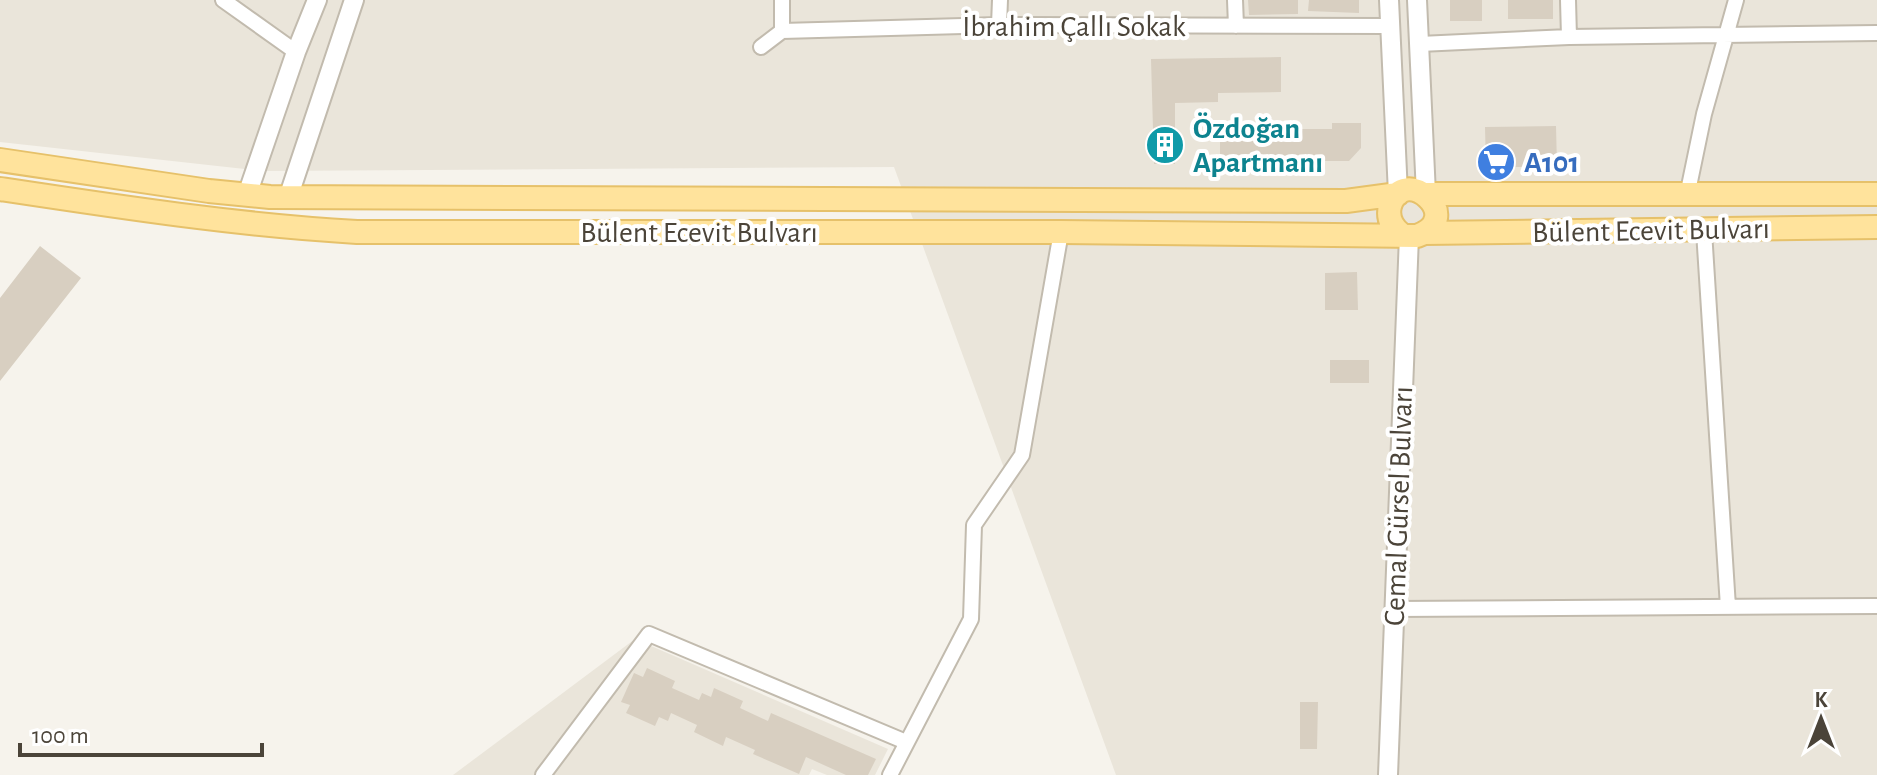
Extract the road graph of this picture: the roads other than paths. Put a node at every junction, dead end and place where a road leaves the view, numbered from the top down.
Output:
1 (223, 0) edge
2 (317, 0) edge
3 (354, 0) edge
4 (782, 0) edge
5 (1000, 0) edge
6 (1235, 0) edge
7 (1389, 0) edge
8 (1417, 0) edge
9 (1568, 0) edge
10 (1736, 0) edge
11 (999, 25) junction
12 (1236, 26) junction
13 (1392, 26) junction
14 (782, 31) junction
15 (1877, 33) edge
16 (1569, 37) junction
17 (1724, 37) junction
18 (1420, 44) junction
19 (761, 47) dead end
20 (296, 52) junction
21 (0, 160) edge
22 (0, 189) edge
23 (1398, 194) junction
24 (1426, 194) junction
25 (1877, 194) edge
26 (247, 195) junction
27 (1687, 196) junction
28 (288, 198) junction
29 (1877, 227) edge
30 (1704, 231) junction
31 (1061, 232) junction
32 (1412, 234) junction
33 (1877, 606) edge
34 (1728, 607) junction
35 (1394, 609) junction
36 (906, 742) junction
37 (543, 775) edge
38 (890, 775) edge
39 (1388, 775) edge

1 - 20 street
2 - 20 street
3 - 28 street
4 - 14 street
5 - 11 street
6 - 12 street
7 - 13 street
8 - 18 street
9 - 16 street
10 - 17 street
11 - 12 street, İbrahim Çallı Sokak
11 - 14 street, İbrahim Çallı Sokak
12 - 13 street, İbrahim Çallı Sokak
13 - 23 street
14 - 19 street
15 - 17 street
16 - 17 street
16 - 18 street
17 - 27 street
18 - 24 street
20 - 26 street
21 - 26 main road
22 - 31 main road, Bülent Ecevit Bulvarı
23 - 24 main road
23 - 28 main road
23 - 32 main road
24 - 27 main road, Bülent Ecevit Bulvarı
24 - 32 main road
25 - 27 main road, Bülent Ecevit Bulvarı
26 - 28 main road
29 - 30 main road, Bülent Ecevit Bulvarı
30 - 32 main road, Bülent Ecevit Bulvarı
30 - 34 street
31 - 32 main road, Bülent Ecevit Bulvarı
31 - 36 street
32 - 35 street, Cemal Gürsel Bulvarı
33 - 34 street
34 - 35 street
35 - 39 street, Cemal Gürsel Bulvarı
36 - 37 street
36 - 38 street

